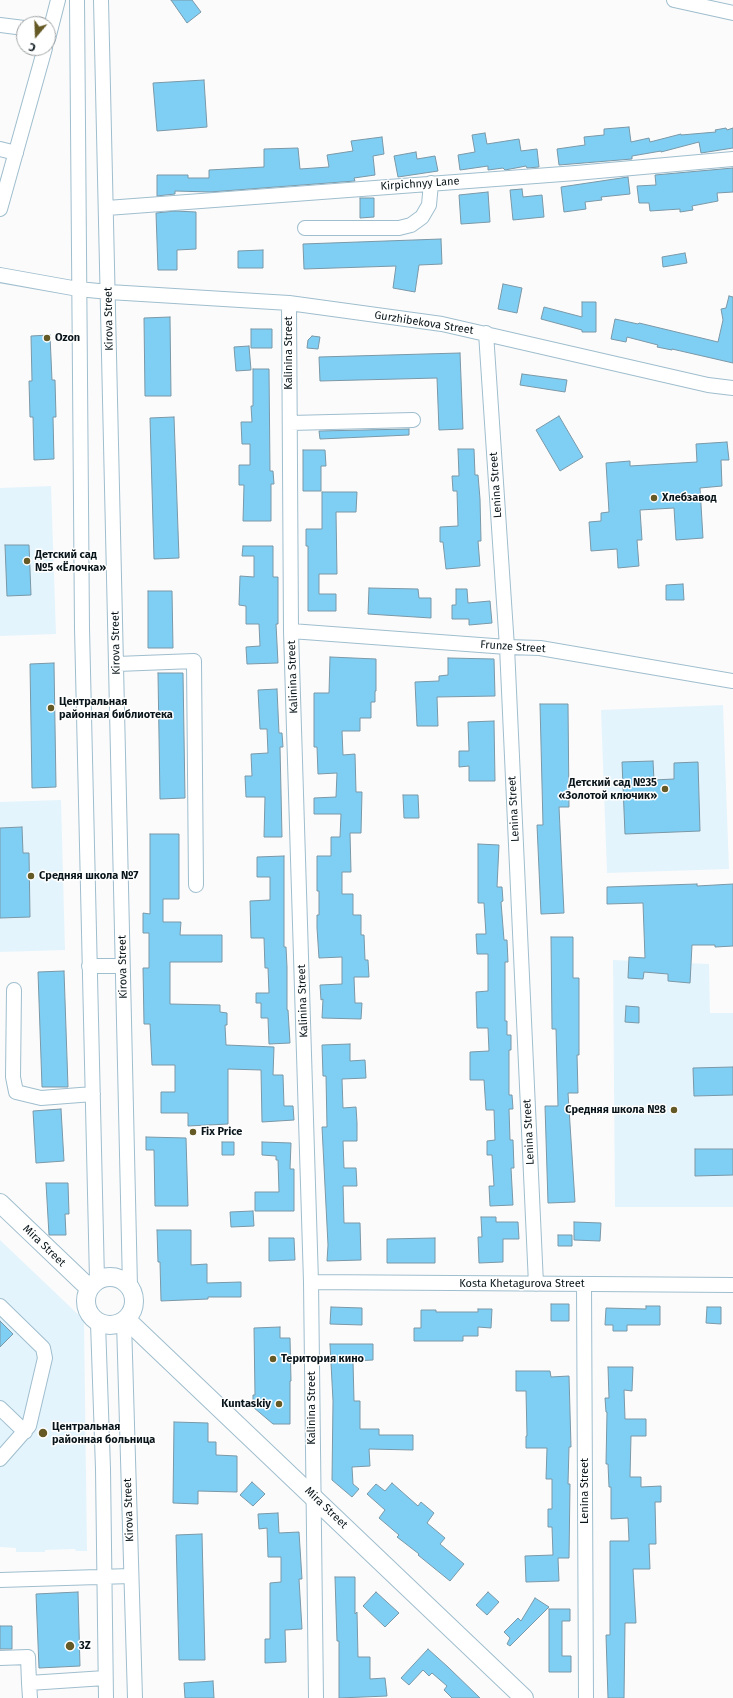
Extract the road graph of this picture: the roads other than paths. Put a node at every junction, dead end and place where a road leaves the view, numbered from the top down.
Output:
1 (58, 0) edge
2 (77, 0) edge
3 (101, 0) edge
4 (674, 0) edge
5 (733, 13) edge
6 (54, 16) edge
7 (0, 25) edge
8 (16, 27) edge
9 (43, 56) edge
10 (0, 149) edge
11 (16, 153) junction
12 (733, 159) edge
13 (431, 183) junction
14 (107, 208) junction
15 (0, 209) edge
16 (306, 228) dead end
17 (0, 275) edge
18 (78, 288) junction
19 (109, 292) junction
20 (289, 303) junction
21 (486, 333) junction
22 (733, 388) edge
23 (413, 420) dead end
24 (290, 423) junction
25 (291, 631) junction
26 (507, 647) junction
27 (116, 664) junction
28 (733, 681) edge
29 (196, 885) dead end
30 (89, 966) junction
31 (122, 966) junction
32 (14, 990) dead end
33 (93, 1094) junction
34 (0, 1203) edge
35 (311, 1282) junction
36 (93, 1284) junction
37 (536, 1284) junction
38 (584, 1284) junction
39 (733, 1285) edge
40 (130, 1286) junction
41 (0, 1306) edge
42 (125, 1321) junction
43 (98, 1323) junction
44 (0, 1408) edge
45 (25, 1432) junction
46 (0, 1459) edge
47 (313, 1496) junction
48 (104, 1576) junction
49 (132, 1576) junction
50 (0, 1580) edge
51 (0, 1658) edge
52 (105, 1678) junction
53 (30, 1683) junction
54 (30, 1698) edge
55 (106, 1698) edge
56 (135, 1698) edge
57 (316, 1698) edge
58 (524, 1698) edge
59 (586, 1698) edge

1 - 6 street
2 - 18 street
3 - 14 street, Kirova Street
4 - 5 street
7 - 8 street
9 - 11 street
10 - 11 street
11 - 15 street
12 - 13 street, Kirpichnyy Lane
13 - 14 street, Kirpichnyy Lane
13 - 16 street
14 - 19 street, Kirova Street
17 - 18 street, Gurzhibekova Street
18 - 19 street, Gurzhibekova Street
18 - 30 street
19 - 20 street, Gurzhibekova Street
19 - 27 street, Kirova Street
20 - 21 street, Gurzhibekova Street
20 - 24 street, Kalinina Street
21 - 22 street, Gurzhibekova Street
21 - 26 street, Lenina Street
23 - 24 street
24 - 25 street, Kalinina Street
25 - 26 street, Frunze Street
25 - 35 street, Kalinina Street
26 - 28 street, Frunze Street
26 - 37 street, Lenina Street
27 - 29 street
27 - 31 street, Kirova Street
30 - 31 street
30 - 33 street
31 - 40 street, Kirova Street
32 - 33 street
33 - 36 street
34 - 36 main road, Mira Street
35 - 37 street, Kosta Khetagurova Street
35 - 47 street, Kalinina Street
36 - 40 main road
36 - 43 main road
37 - 38 street, Kosta Khetagurova Street
38 - 39 street, Kosta Khetagurova Street
38 - 59 street, Lenina Street
40 - 42 main road, Kirova Street
41 - 45 street
42 - 43 main road
42 - 47 main road, Mira Street
42 - 49 street, Kirova Street
43 - 48 street
44 - 45 street
45 - 46 street
47 - 57 street, Kalinina Street
47 - 58 main road, Mira Street
48 - 49 street
48 - 50 street
48 - 52 street
49 - 56 street, Kirova Street
51 - 53 street
52 - 53 street
52 - 55 street
53 - 54 street

